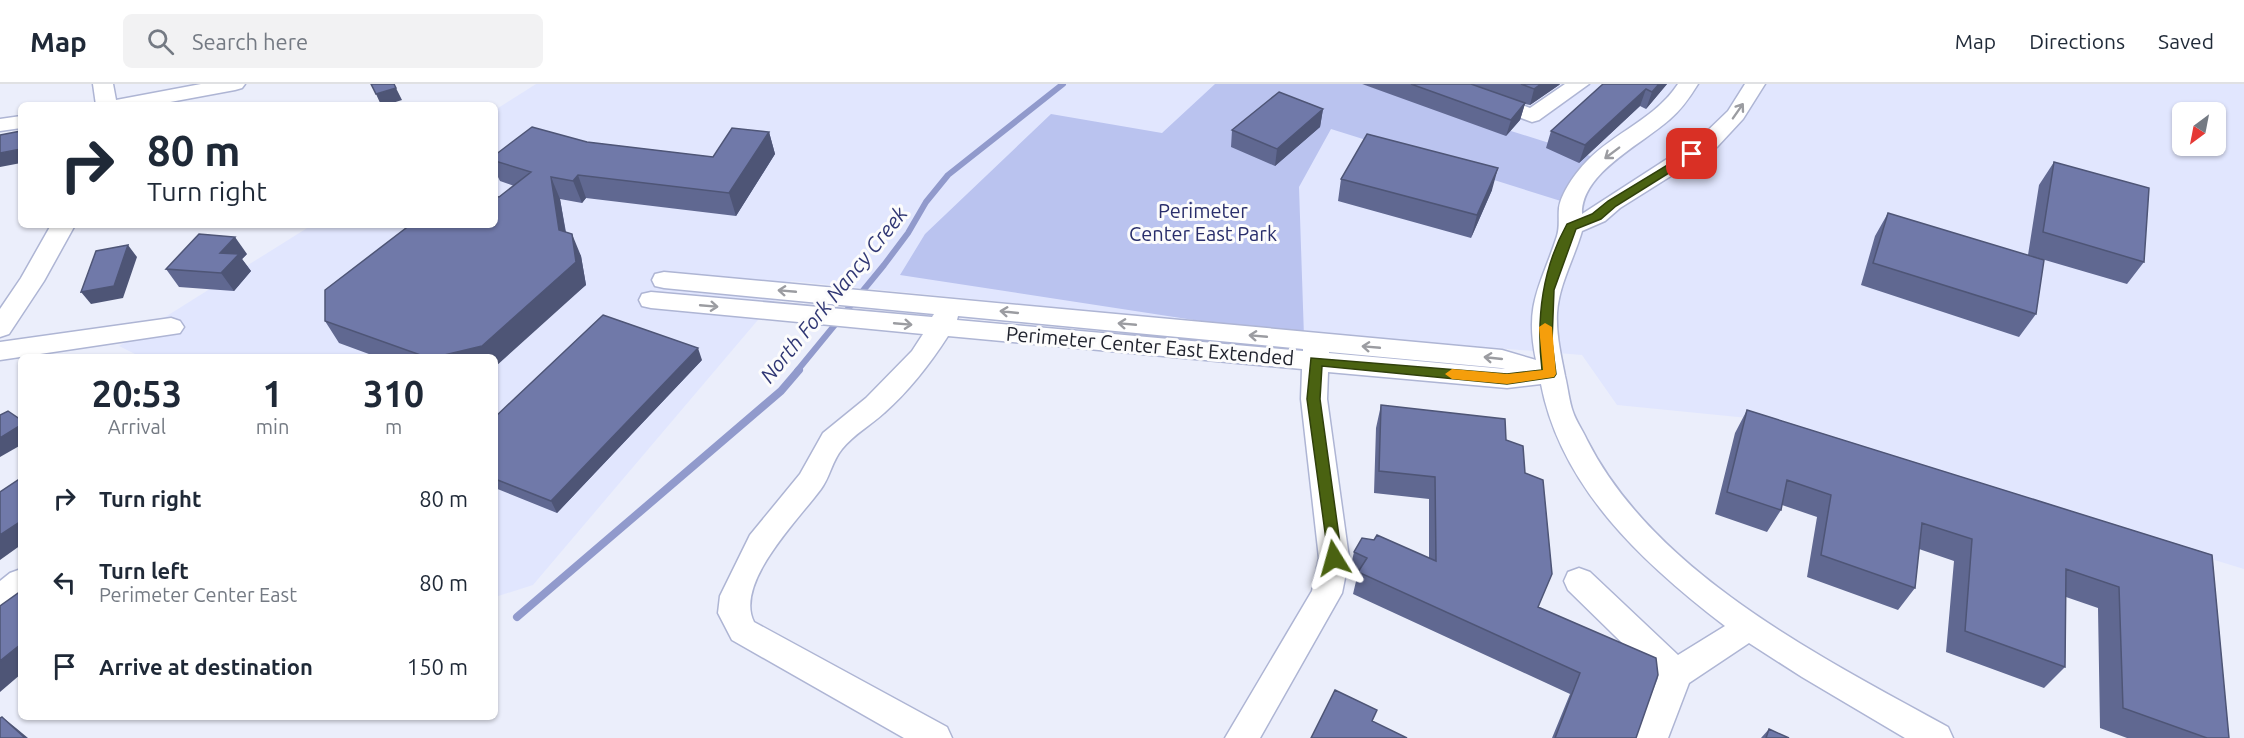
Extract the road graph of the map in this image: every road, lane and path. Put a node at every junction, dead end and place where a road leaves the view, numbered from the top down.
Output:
1 (103, 84) edge
2 (235, 84) edge
3 (1446, 84) edge
4 (1579, 84) edge
5 (1688, 84) edge
6 (1755, 84) edge
7 (106, 102) edge
8 (136, 102) edge
9 (18, 122) edge
10 (0, 125) edge
11 (1571, 226) junction
12 (61, 228) edge
13 (658, 290) dead end
14 (946, 317) junction
15 (171, 327) dead end
16 (0, 328) edge
17 (0, 351) edge
18 (1316, 351) junction
19 (1550, 374) junction
20 (1579, 581) dead end
21 (18, 584) edge
22 (0, 599) edge
23 (1750, 626) junction
24 (1676, 674) junction
25 (935, 738) edge
26 (1242, 738) edge
27 (1651, 738) edge
28 (1936, 738) edge

1 - 7 street
2 - 8 street
3 - 4 street
5 -> 11 street
11 -> 6 street
9 - 10 street
11 - 19 street
12 - 16 street
13 - 14 street, Perimeter Center East Extended
14 - 18 street, Perimeter Center East Extended
14 - 25 street
15 - 17 street
18 - 19 street, Perimeter Center East Extended
18 - 26 street
19 - 23 street
20 - 24 street
21 - 22 street
23 - 24 street
23 - 28 street
24 - 27 street

